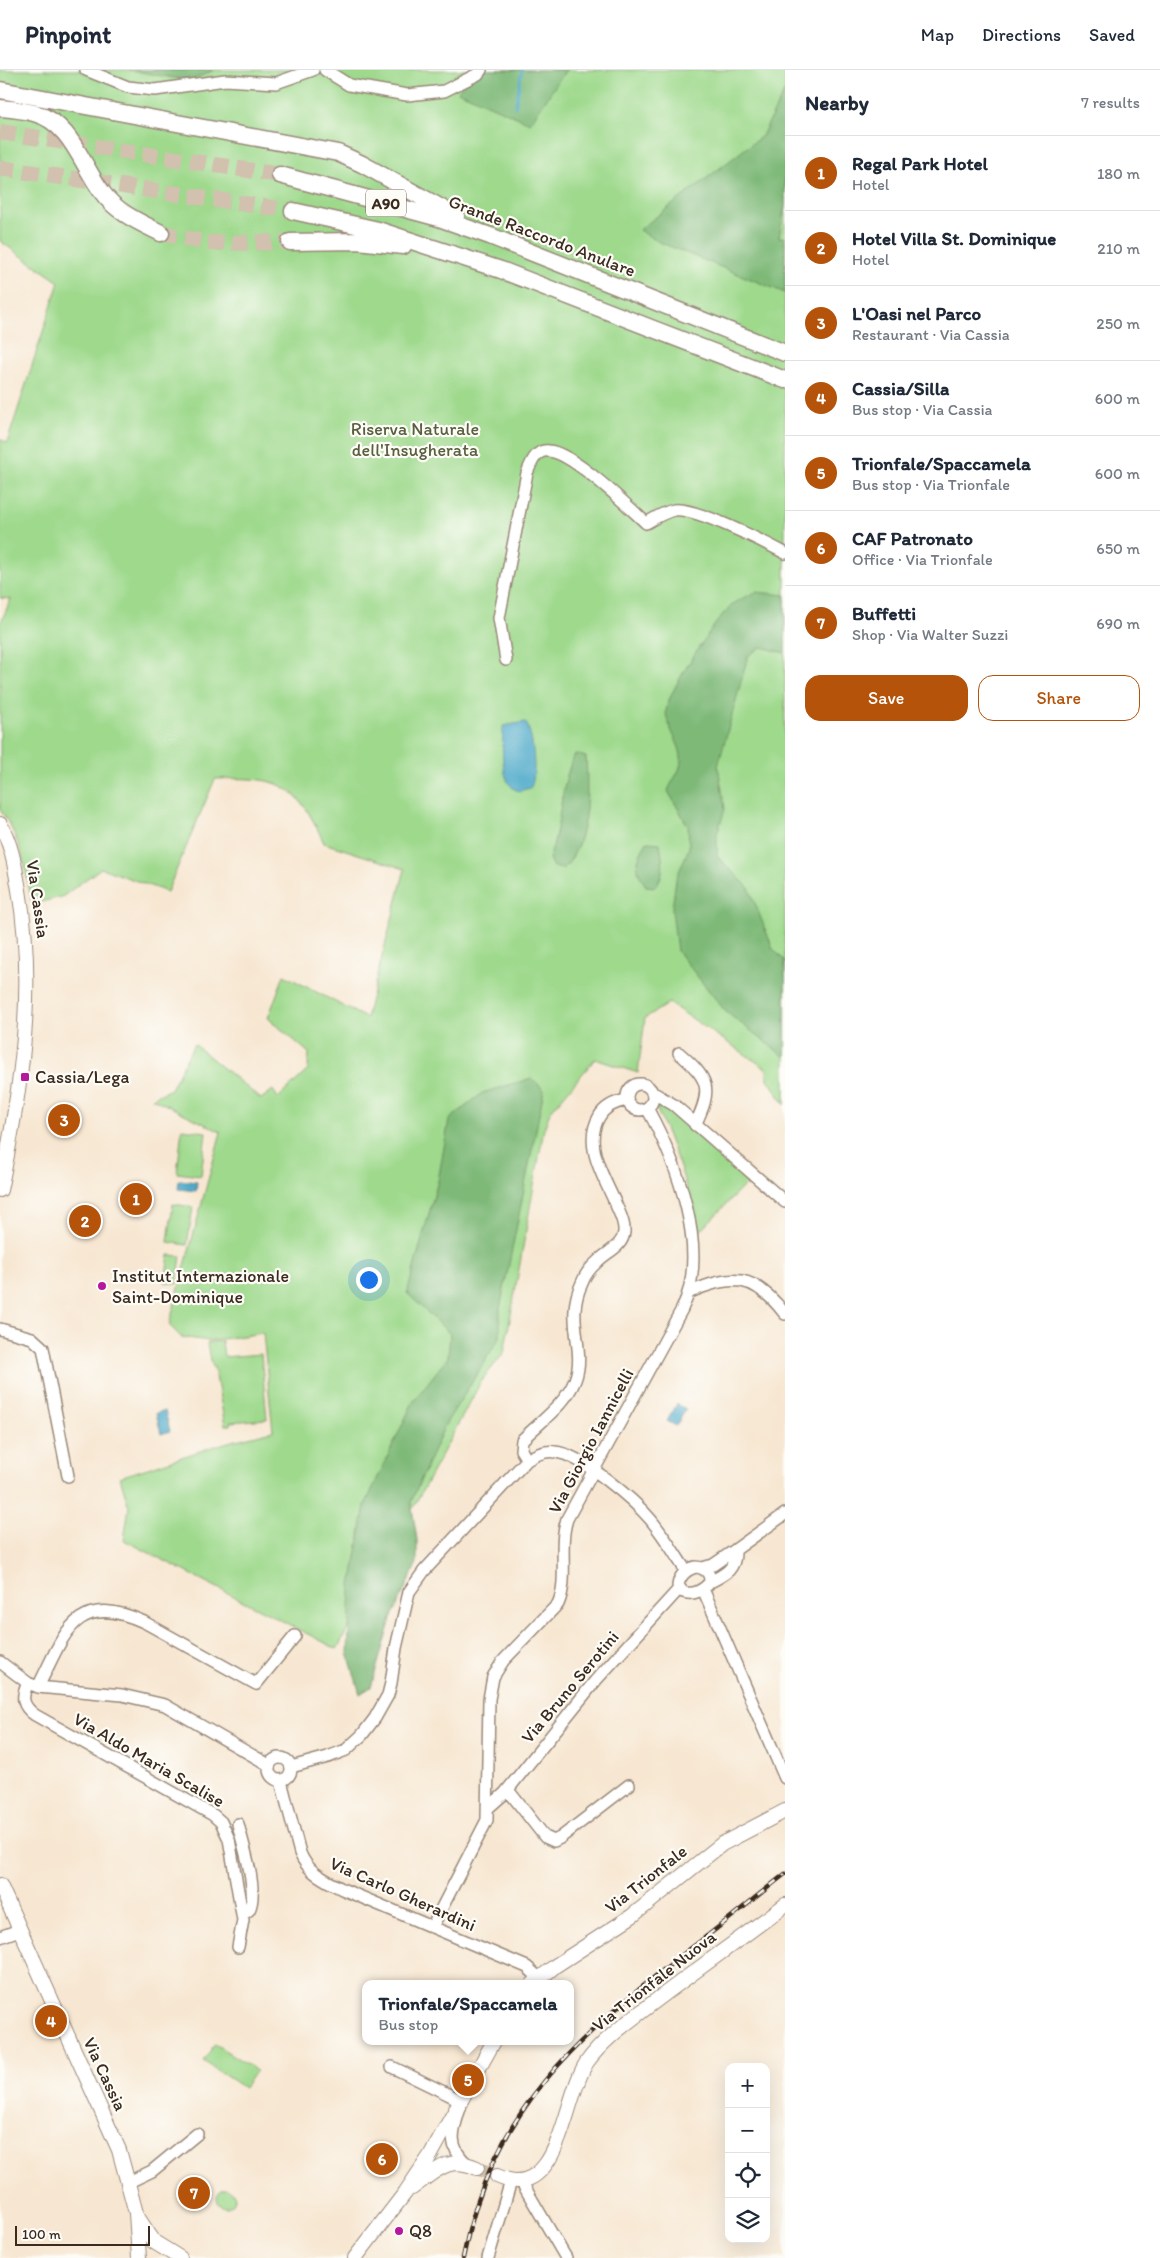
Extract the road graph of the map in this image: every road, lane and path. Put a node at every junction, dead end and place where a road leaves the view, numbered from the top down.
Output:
1 (86, 70) edge
2 (313, 70) edge
3 (325, 70) edge
4 (481, 70) edge
5 (0, 90) edge
6 (0, 108) edge
7 (280, 175) tunnel mouth
8 (293, 211) tunnel mouth
9 (161, 233) tunnel mouth
10 (490, 236) junction
11 (290, 242) tunnel mouth
12 (435, 249) junction
13 (785, 353) edge
14 (785, 380) edge
15 (785, 553) edge
16 (506, 660) dead end
17 (0, 824) edge
18 (679, 1053) dead end
19 (652, 1092) junction
20 (627, 1100) junction
21 (647, 1108) junction
22 (695, 1125) junction
23 (0, 1190) edge
24 (785, 1202) edge
25 (688, 1293) junction
26 (785, 1314) edge
27 (0, 1329) edge
28 (527, 1460) junction
29 (593, 1470) junction
30 (68, 1476) dead end
31 (785, 1514) edge
32 (735, 1550) junction
33 (702, 1568) junction
34 (686, 1571) junction
35 (707, 1585) junction
36 (679, 1589) junction
37 (295, 1636) dead end
38 (0, 1662) edge
39 (33, 1685) junction
40 (772, 1744) junction
41 (785, 1756) edge
42 (269, 1765) junction
43 (291, 1766) junction
44 (785, 1778) edge
45 (281, 1780) junction
46 (629, 1785) dead end
47 (508, 1790) junction
48 (488, 1808) junction
49 (785, 1811) edge
50 (238, 1824) dead end
51 (0, 1886) edge
52 (785, 1905) edge
53 (242, 1914) junction
54 (432, 1927) junction
55 (18, 1930) junction
56 (0, 1937) edge
57 (238, 1947) dead end
58 (535, 1980) edge
59 (537, 1980) edge
60 (492, 2045) edge
61 (392, 2067) dead end
62 (462, 2101) junction
63 (197, 2134) dead end
64 (472, 2166) joint
65 (497, 2176) tunnel mouth
66 (516, 2181) junction
67 (129, 2182) junction
68 (405, 2193) junction
69 (136, 2212) junction
70 (139, 2258) edge
71 (180, 2258) edge
72 (355, 2258) edge
73 (488, 2258) edge
74 (566, 2258) edge

1 - 2 street
3 - 4 street
5 - 10 highway
6 - 9 highway
7 - 10 highway, Grande Raccordo Anulare / A90
8 - 12 highway, A90
10 - 13 highway, Grande Raccordo Anulare / A90
11 - 12 highway
12 - 14 highway, A90
15 - 16 street
17 - 23 main road, Via Cassia
18 - 22 street
19 - 20 street
19 - 21 street
19 - 22 street
20 - 21 street
20 - 28 street
21 - 25 street, Via Giorgio Iannicelli
22 - 24 street
25 - 26 street
25 - 29 street, Via Giorgio Iannicelli
27 - 30 street
28 - 29 street
28 - 43 street
29 - 34 street
29 - 48 street, Via Giorgio Iannicelli
31 - 32 street
32 - 33 street
32 - 35 street
33 - 34 street
33 - 35 street
34 - 36 street
35 - 36 street
35 - 40 street
36 - 47 street, Via Bruno Serotini
37 - 39 street
38 - 39 street
39 - 42 street
39 - 53 street, Via Aldo Maria Scalise
40 - 41 street
40 - 44 street
42 - 43 street
42 - 45 street
43 - 45 street
45 - 54 street, Via Carlo Gherardini
46 - 47 street
47 - 48 street, Via Bruno Serotini
48 - 54 street, Via Giorgio Iannicelli
49 - 59 main road, Via Trionfale
50 - 53 street, Via Aldo Maria Scalise
51 - 55 main road, Via Cassia
52 - 66 main road, Via Trionfale Nuova
53 - 57 street, Via Aldo Maria Scalise
54 - 58 street, Via Carlo Gherardini
55 - 56 street
55 - 67 main road, Via Cassia
60 - 62 main road
61 - 62 street
62 - 64 street
62 - 68 main road
63 - 67 street
64 - 68 main road
65 - 66 main road
66 - 73 street
66 - 74 street
67 - 69 main road, Via Cassia
68 - 72 main road
69 - 70 main road, Via Cassia
69 - 71 main road

